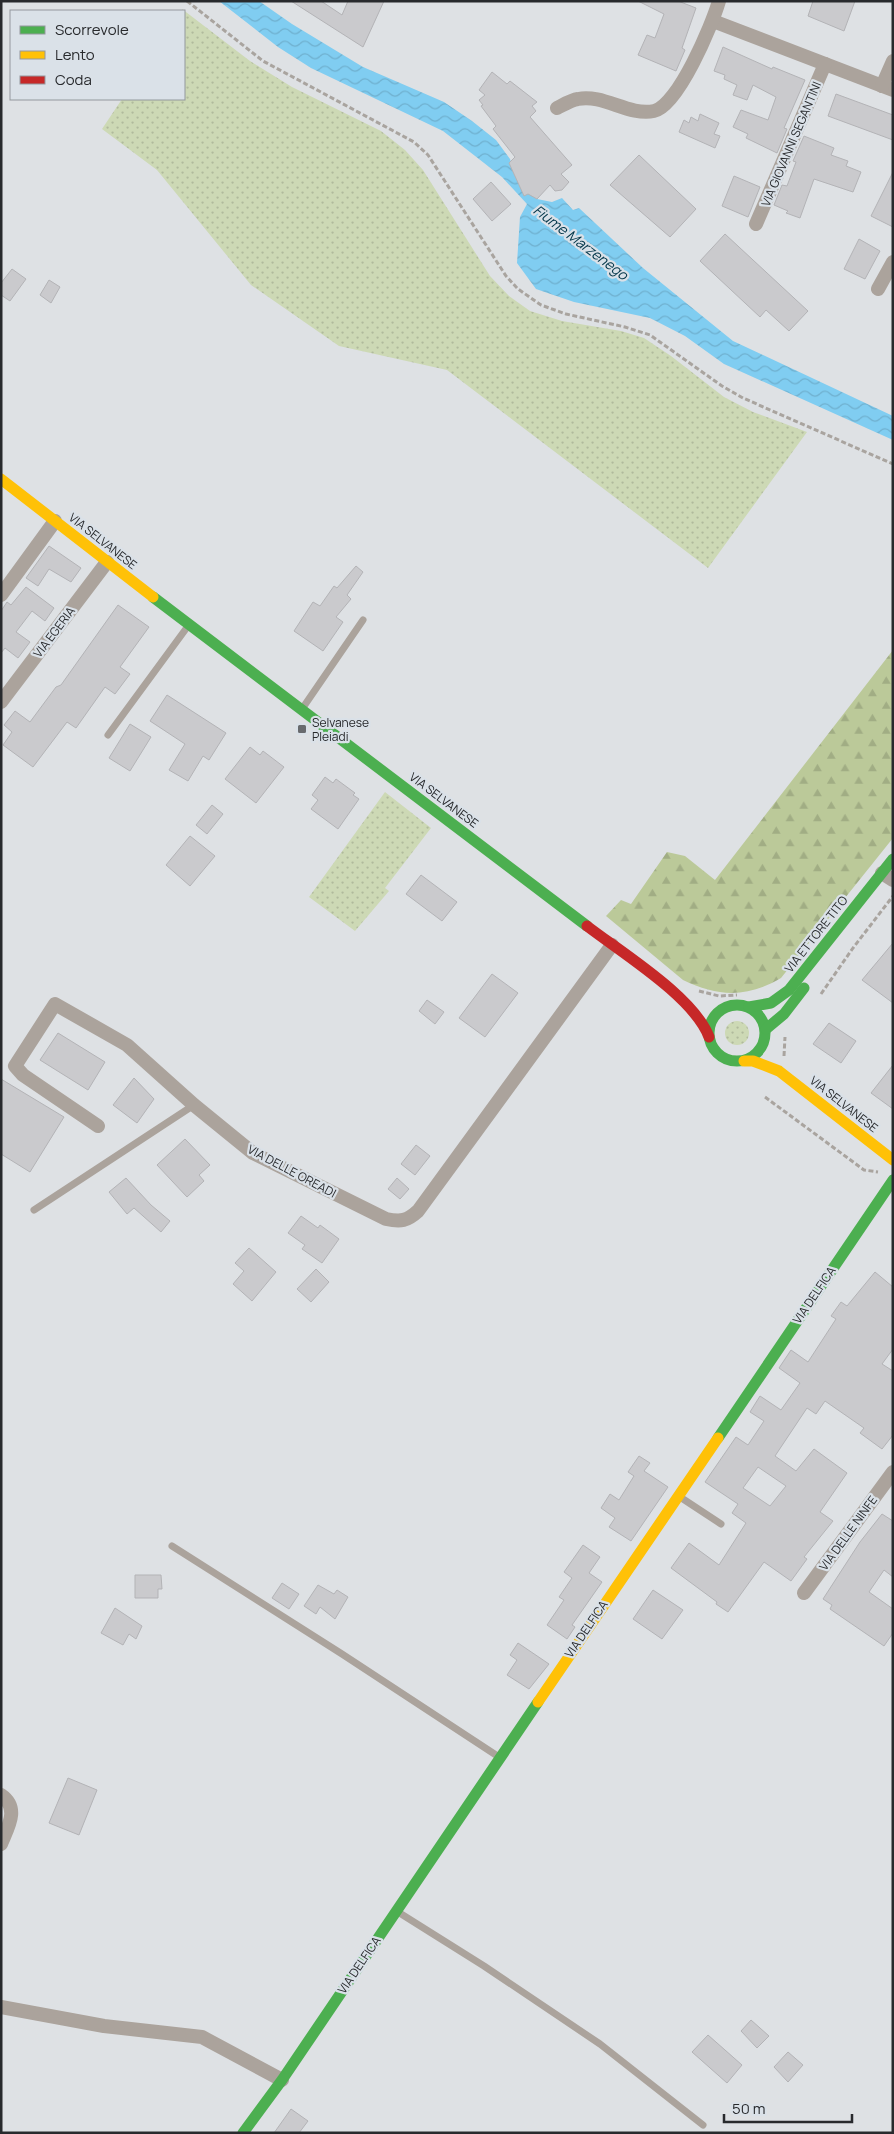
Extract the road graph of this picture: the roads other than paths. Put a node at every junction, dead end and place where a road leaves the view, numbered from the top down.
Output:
1 (719, 1) edge
2 (713, 21) junction
3 (893, 61) edge
4 (825, 64) junction
5 (888, 88) edge
6 (557, 108) dead end
7 (756, 224) dead end
8 (893, 262) edge
9 (878, 289) dead end
10 (1, 479) edge
11 (55, 521) junction
12 (107, 562) junction
13 (1, 595) edge
14 (363, 620) dead end
15 (190, 623) junction
16 (1, 702) edge
17 (302, 710) junction
18 (108, 735) dead end
19 (893, 859) edge
20 (890, 877) edge
21 (612, 945) junction
22 (681, 998) junction
23 (726, 1007) junction
24 (749, 1007) junction
25 (766, 1029) junction
26 (709, 1037) junction
27 (763, 1046) junction
28 (744, 1061) junction
29 (782, 1066) junction
30 (194, 1105) junction
31 (98, 1126) dead end
32 (893, 1160) edge
33 (890, 1176) edge
34 (34, 1210) dead end
35 (893, 1472) edge
36 (677, 1496) junction
37 (721, 1524) dead end
38 (172, 1546) dead end
39 (804, 1593) dead end
40 (500, 1758) junction
41 (1, 1795) edge
42 (1, 1844) edge
43 (396, 1911) junction
44 (1, 2007) edge
45 (282, 2080) junction
46 (703, 2125) dead end
47 (243, 2133) edge

1 - 2 street
2 - 4 street
2 - 6 street
3 - 5 street
4 - 5 street
4 - 7 street, VIA GIOVANNI SEGANTINI
8 - 9 street
10 - 11 street, VIA SELVANESE
11 - 12 street, VIA SELVANESE
11 - 13 street
12 - 15 street, VIA SELVANESE
12 - 16 street, VIA EGERIA
14 - 17 lane
15 - 17 street, VIA SELVANESE
15 - 18 lane
17 - 21 street, VIA SELVANESE
19 - 20 street, VIA ETTORE TITO
20 - 24 street, VIA ETTORE TITO
20 - 25 street, VIA ETTORE TITO
21 - 22 street, VIA SELVANESE
21 - 30 street, VIA DELLE OREADI
22 - 23 street, VIA SELVANESE
22 - 26 street, VIA SELVANESE
23 - 24 street
23 - 26 street
24 - 25 street
25 - 27 street
26 - 28 street
27 - 28 street
27 - 29 street, VIA SELVANESE
28 - 29 street, VIA SELVANESE
29 - 32 street, VIA SELVANESE
30 - 31 street, VIA DELLE OREADI
30 - 34 lane
33 - 36 street, VIA DELFICA
35 - 39 street, VIA DELLE NINFE
36 - 37 lane
36 - 40 street, VIA DELFICA
38 - 40 lane
40 - 43 street, VIA DELFICA
41 - 42 street
43 - 45 street, VIA DELFICA
43 - 46 lane
44 - 45 street
45 - 47 street, VIA DELFICA

